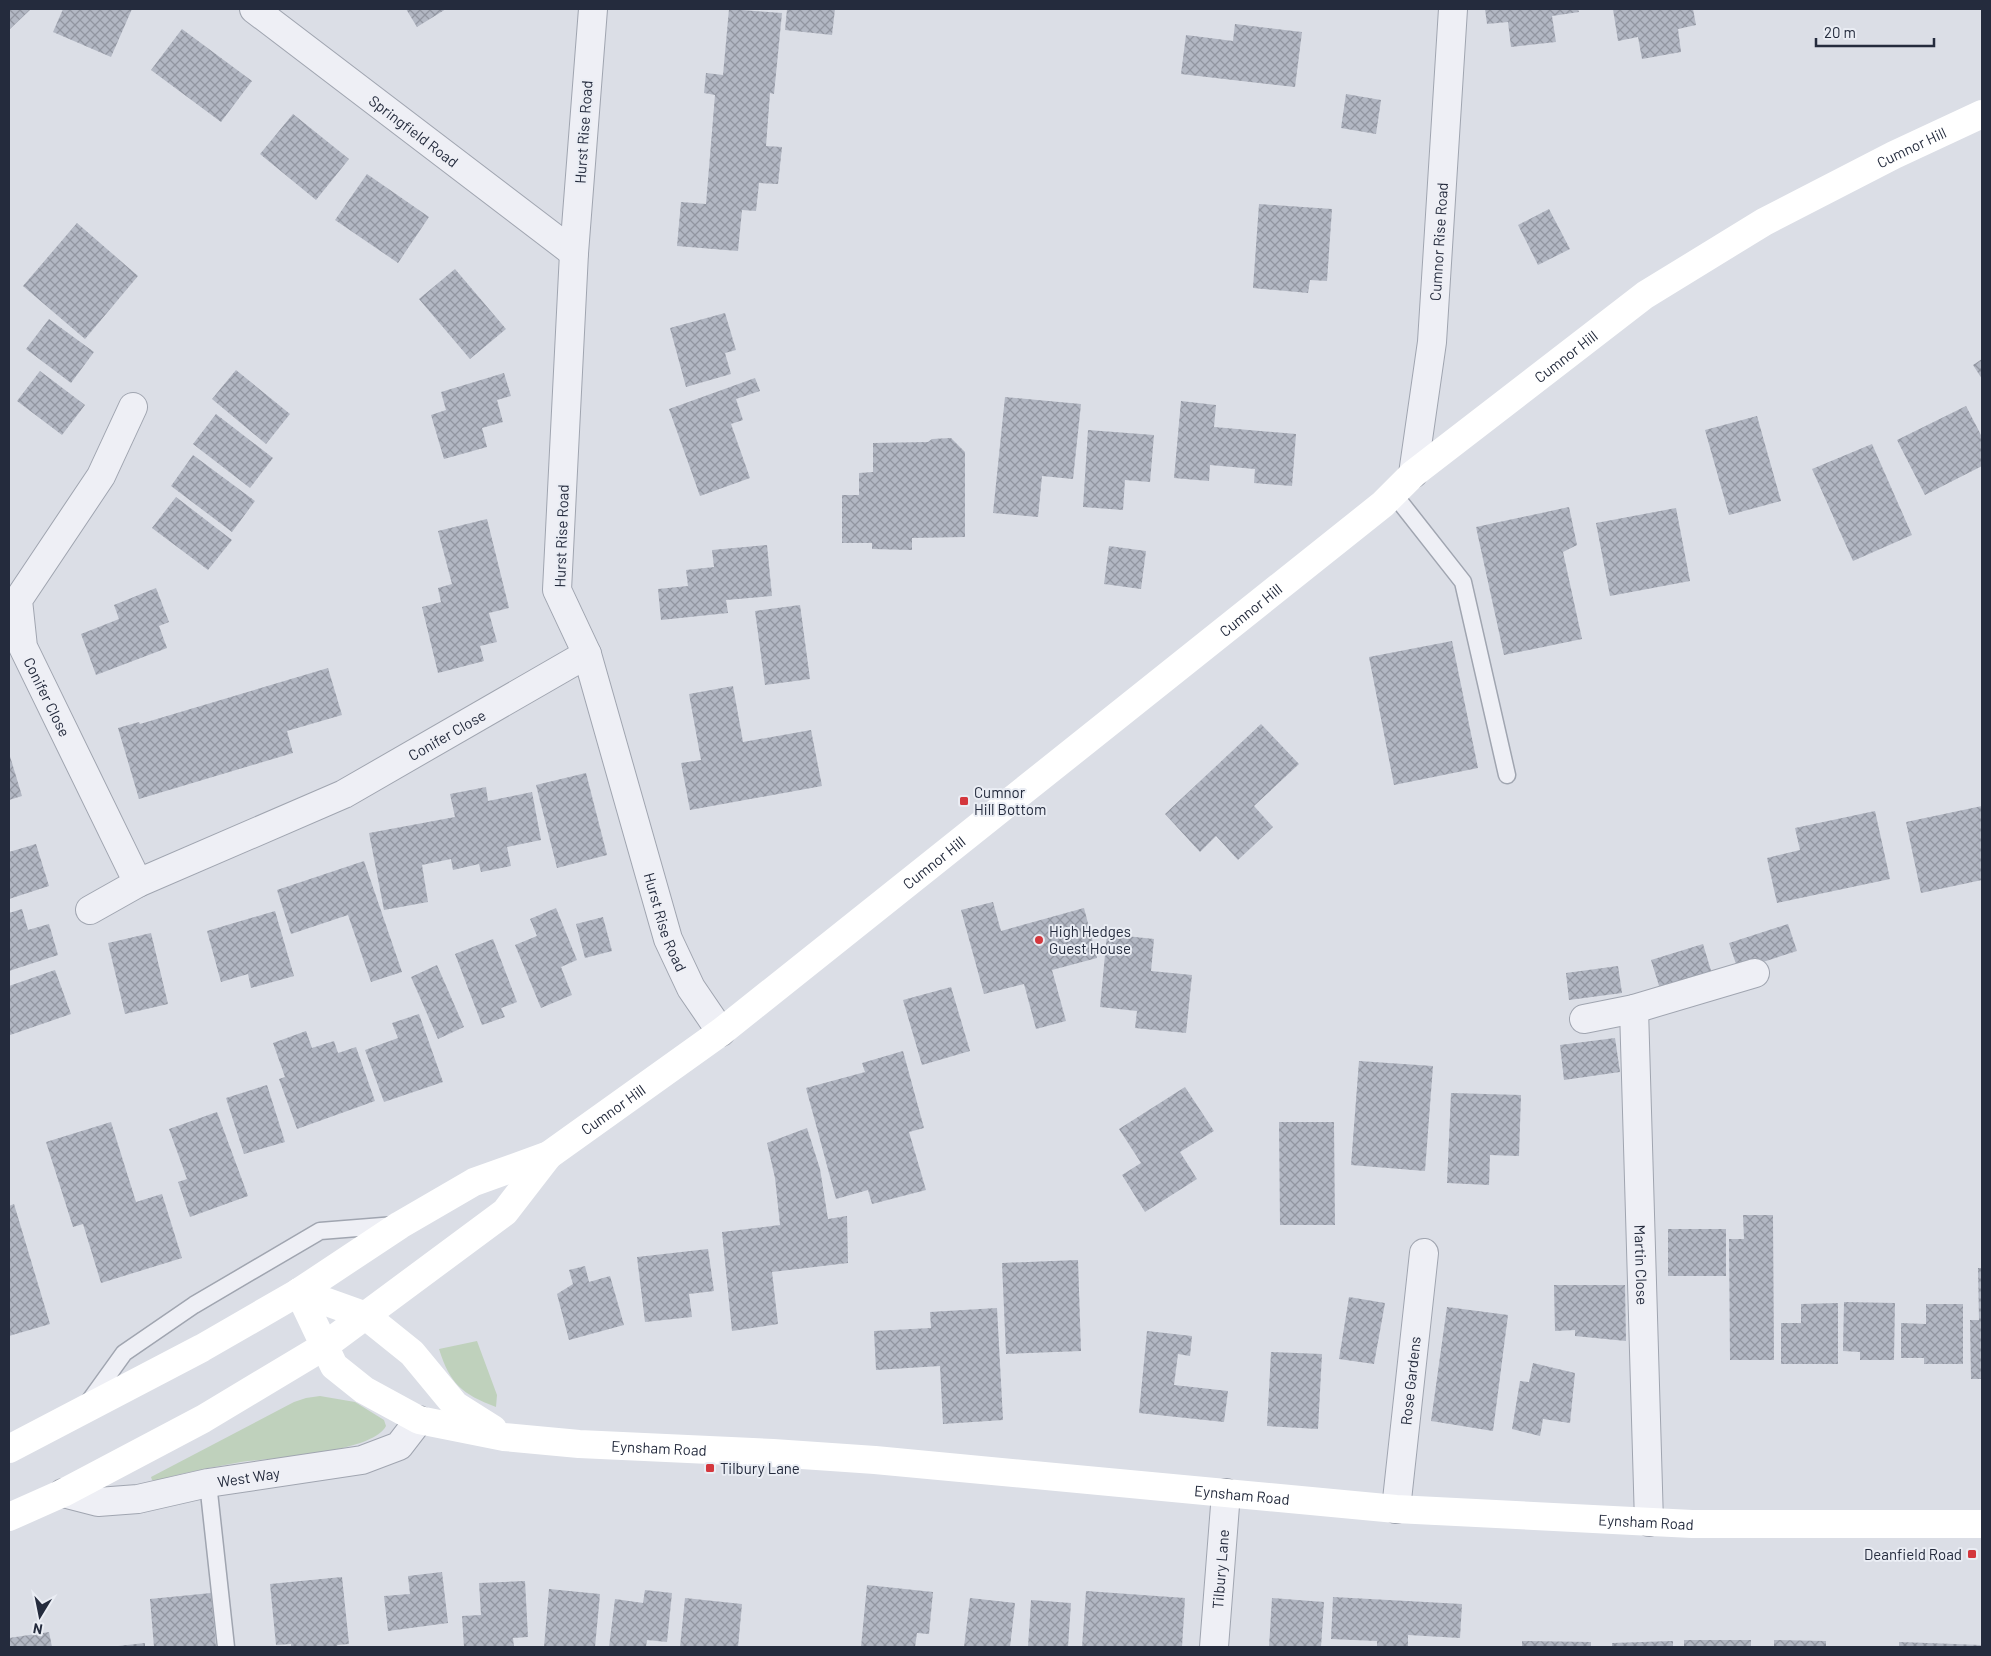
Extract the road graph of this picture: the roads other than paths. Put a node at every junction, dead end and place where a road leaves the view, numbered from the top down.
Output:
1 (254, 9) edge
2 (593, 9) edge
3 (1453, 9) edge
4 (1982, 114) edge
5 (574, 253) junction
6 (133, 407) dead end
7 (1412, 474) junction
8 (1393, 493) junction
9 (586, 654) junction
10 (1507, 775) dead end
11 (138, 883) junction
12 (90, 910) dead end
13 (1755, 972) dead end
14 (1634, 1009) junction
15 (1584, 1019) dead end
16 (721, 1032) junction
17 (549, 1155) junction
18 (400, 1225) junction
19 (1424, 1254) dead end
20 (300, 1292) junction
21 (366, 1316) junction
22 (323, 1347) junction
23 (82, 1410) junction
24 (420, 1420) junction
25 (504, 1437) junction
26 (9, 1449) edge
27 (208, 1483) junction
28 (63, 1493) junction
29 (1226, 1493) junction
30 (1396, 1509) junction
31 (9, 1517) edge
32 (1649, 1522) junction
33 (1982, 1524) edge
34 (226, 1647) edge
35 (1214, 1647) edge

1 - 5 street, Springfield Road
2 - 5 street, Hurst Rise Road
3 - 7 street, Cumnor Rise Road
4 - 7 main road, Cumnor Hill
5 - 9 street, Hurst Rise Road
6 - 11 street, Conifer Close
7 - 8 main road, Cumnor Hill
8 - 10 lane
8 - 16 main road, Cumnor Hill
9 - 11 street, Conifer Close
9 - 16 street, Hurst Rise Road
11 - 12 street, Conifer Close
13 - 14 street
14 - 15 street
14 - 32 street, Martin Close
16 - 17 main road, Cumnor Hill
17 - 18 main road, Cumnor Hill
17 - 21 main road, Cumnor Hill
18 - 20 main road, Cumnor Hill
18 - 23 lane
19 - 30 street, Rose Gardens
20 - 21 main road, Eynsham Road
20 - 22 main road, Eynsham Road
20 - 23 main road
21 - 22 main road, Cumnor Hill
21 - 25 main road, Eynsham Road
22 - 24 main road, Eynsham Road
22 - 28 main road
23 - 26 main road
24 - 25 main road, Eynsham Road
24 - 27 street, West Way
25 - 29 main road, Eynsham Road
27 - 28 street, West Way
27 - 34 lane
28 - 31 main road
29 - 30 main road, Eynsham Road
29 - 35 street, Tilbury Lane
30 - 32 main road, Eynsham Road
32 - 33 main road, Eynsham Road

